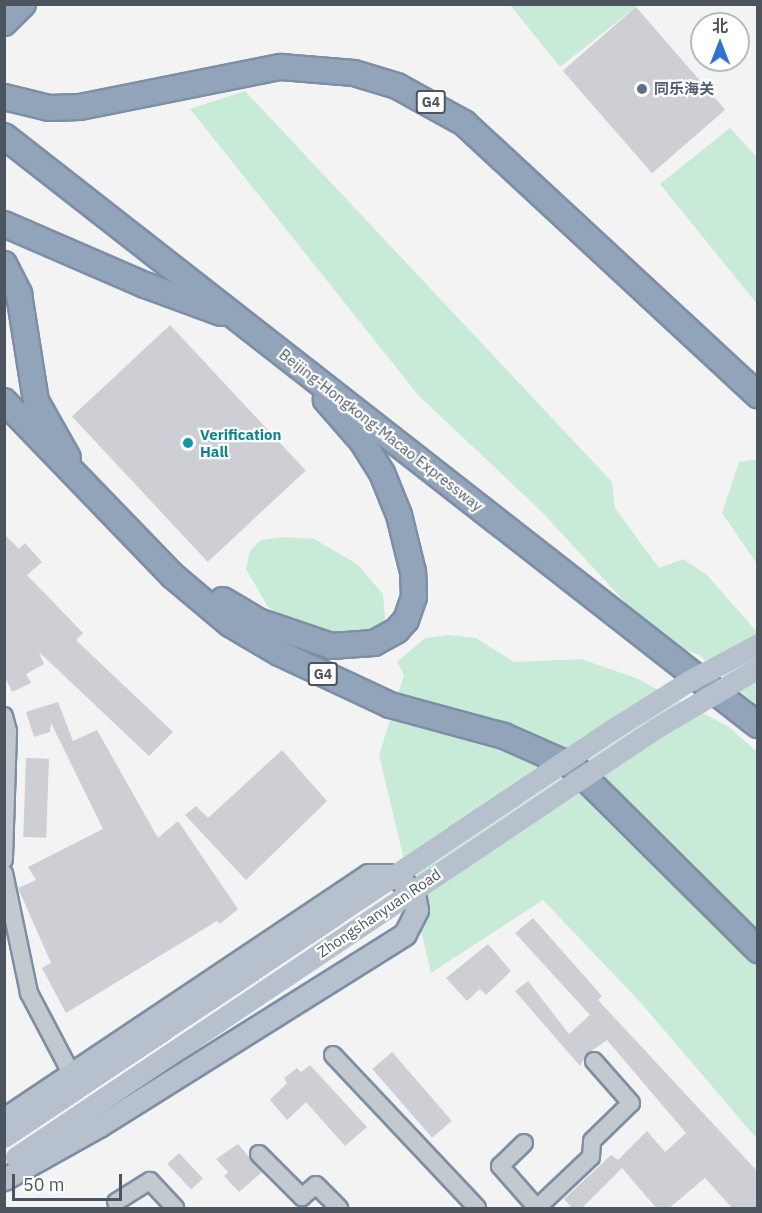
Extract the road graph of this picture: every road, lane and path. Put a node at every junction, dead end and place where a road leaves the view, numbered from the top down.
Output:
1 (22, 4) edge
2 (4, 23) edge
3 (4, 97) edge
4 (4, 136) edge
5 (4, 224) edge
6 (4, 264) edge
7 (251, 326) junction
8 (278, 348) junction
9 (758, 395) edge
10 (4, 400) edge
11 (52, 430) junction
12 (82, 484) junction
13 (758, 644) edge
14 (758, 668) edge
15 (4, 716) edge
16 (758, 725) edge
17 (4, 860) edge
18 (4, 873) edge
19 (758, 950) edge
20 (333, 1054) dead end
21 (594, 1061) dead end
22 (71, 1074) junction
23 (4, 1119) edge
24 (4, 1137) edge
25 (524, 1143) dead end
26 (259, 1154) dead end
27 (10, 1161) edge
28 (4, 1179) edge
29 (116, 1202) dead end
30 (537, 1208) edge
31 (175, 1209) edge
32 (339, 1209) edge
33 (477, 1209) edge

1 - 2 highway
3 - 9 highway, G4
4 - 7 highway, Beijing-Hongkong-Macao Expressway
5 - 7 highway
6 - 11 highway
7 - 8 highway, Beijing-Hongkong-Macao Expressway
8 - 11 highway
8 - 16 highway, Beijing-Hongkong-Macao Expressway
10 - 12 highway, G4
11 - 12 highway
12 - 19 highway, G4
13 - 24 main road, Zhongshanyuan Road, bridge
14 - 27 main road, Zhongshanyuan Road, bridge
15 - 17 street
18 - 22 street
20 - 33 street
21 - 30 street
22 - 23 main road
22 - 28 main road
25 - 30 street
26 - 32 street
29 - 31 street

